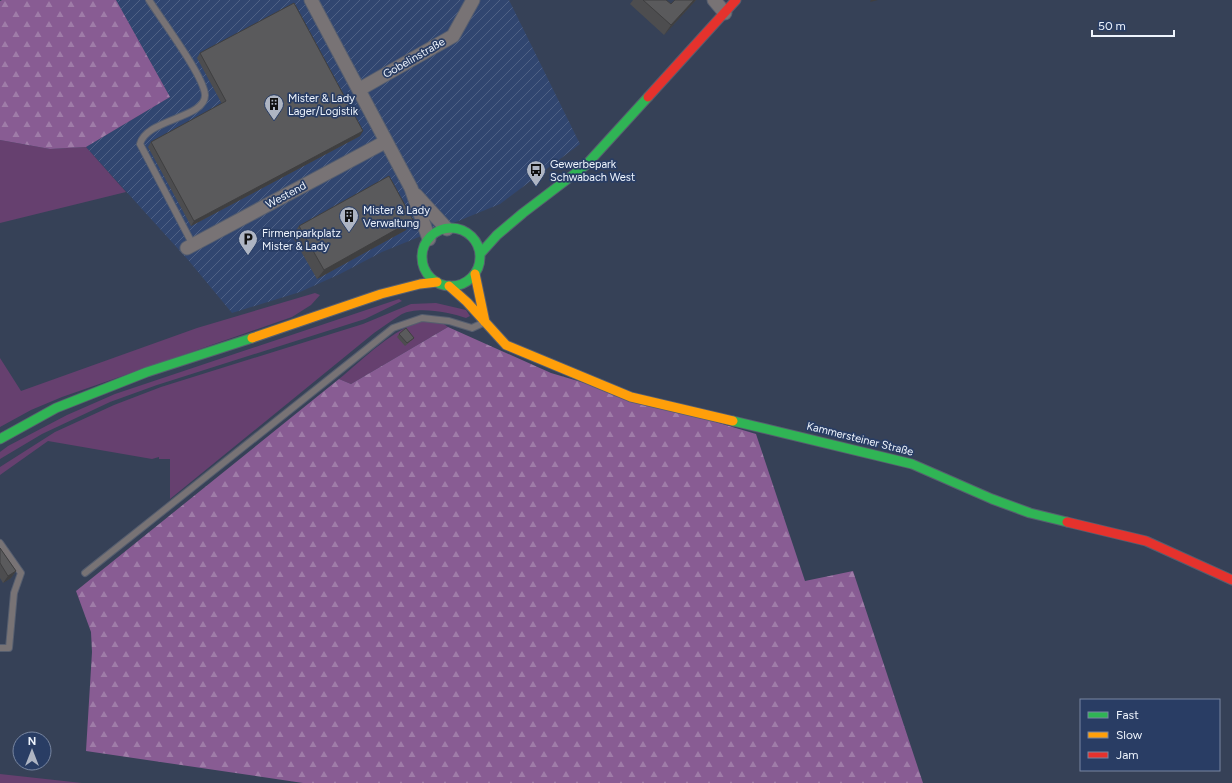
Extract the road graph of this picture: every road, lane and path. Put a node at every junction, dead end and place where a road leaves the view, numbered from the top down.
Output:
1 (149, 0) edge
2 (311, 0) edge
3 (473, 0) edge
4 (714, 0) edge
5 (736, 0) edge
6 (725, 13) junction
7 (360, 89) junction
8 (385, 142) junction
9 (411, 188) junction
10 (523, 213) junction
11 (447, 229) junction
12 (468, 234) junction
13 (429, 239) junction
14 (190, 247) joint
15 (480, 254) junction
16 (423, 260) junction
17 (412, 270) dead end
18 (475, 274) junction
19 (402, 279) dead end
20 (437, 282) junction
21 (449, 286) junction
22 (381, 294) junction
23 (485, 323) junction
24 (0, 440) edge
25 (0, 543) edge
26 (85, 573) dead end
27 (1232, 580) edge
28 (0, 648) edge

1 - 14 lane
2 - 7 street
3 - 7 street, Gobelinstraße
4 - 6 street
5 - 6 main road
6 - 10 main road
7 - 8 street
8 - 9 street
8 - 14 street, Westend
9 - 11 street
9 - 13 street
10 - 12 main road
10 - 15 main road
11 - 12 main road
11 - 13 main road
12 - 15 main road
13 - 16 main road
15 - 18 main road
16 - 17 main road
16 - 20 main road
18 - 21 main road
18 - 23 main road
19 - 22 main road
20 - 21 main road
20 - 22 main road
21 - 23 main road, Kammersteiner Straße
22 - 24 main road
23 - 26 lane
23 - 27 main road, Kammersteiner Straße
25 - 28 lane

